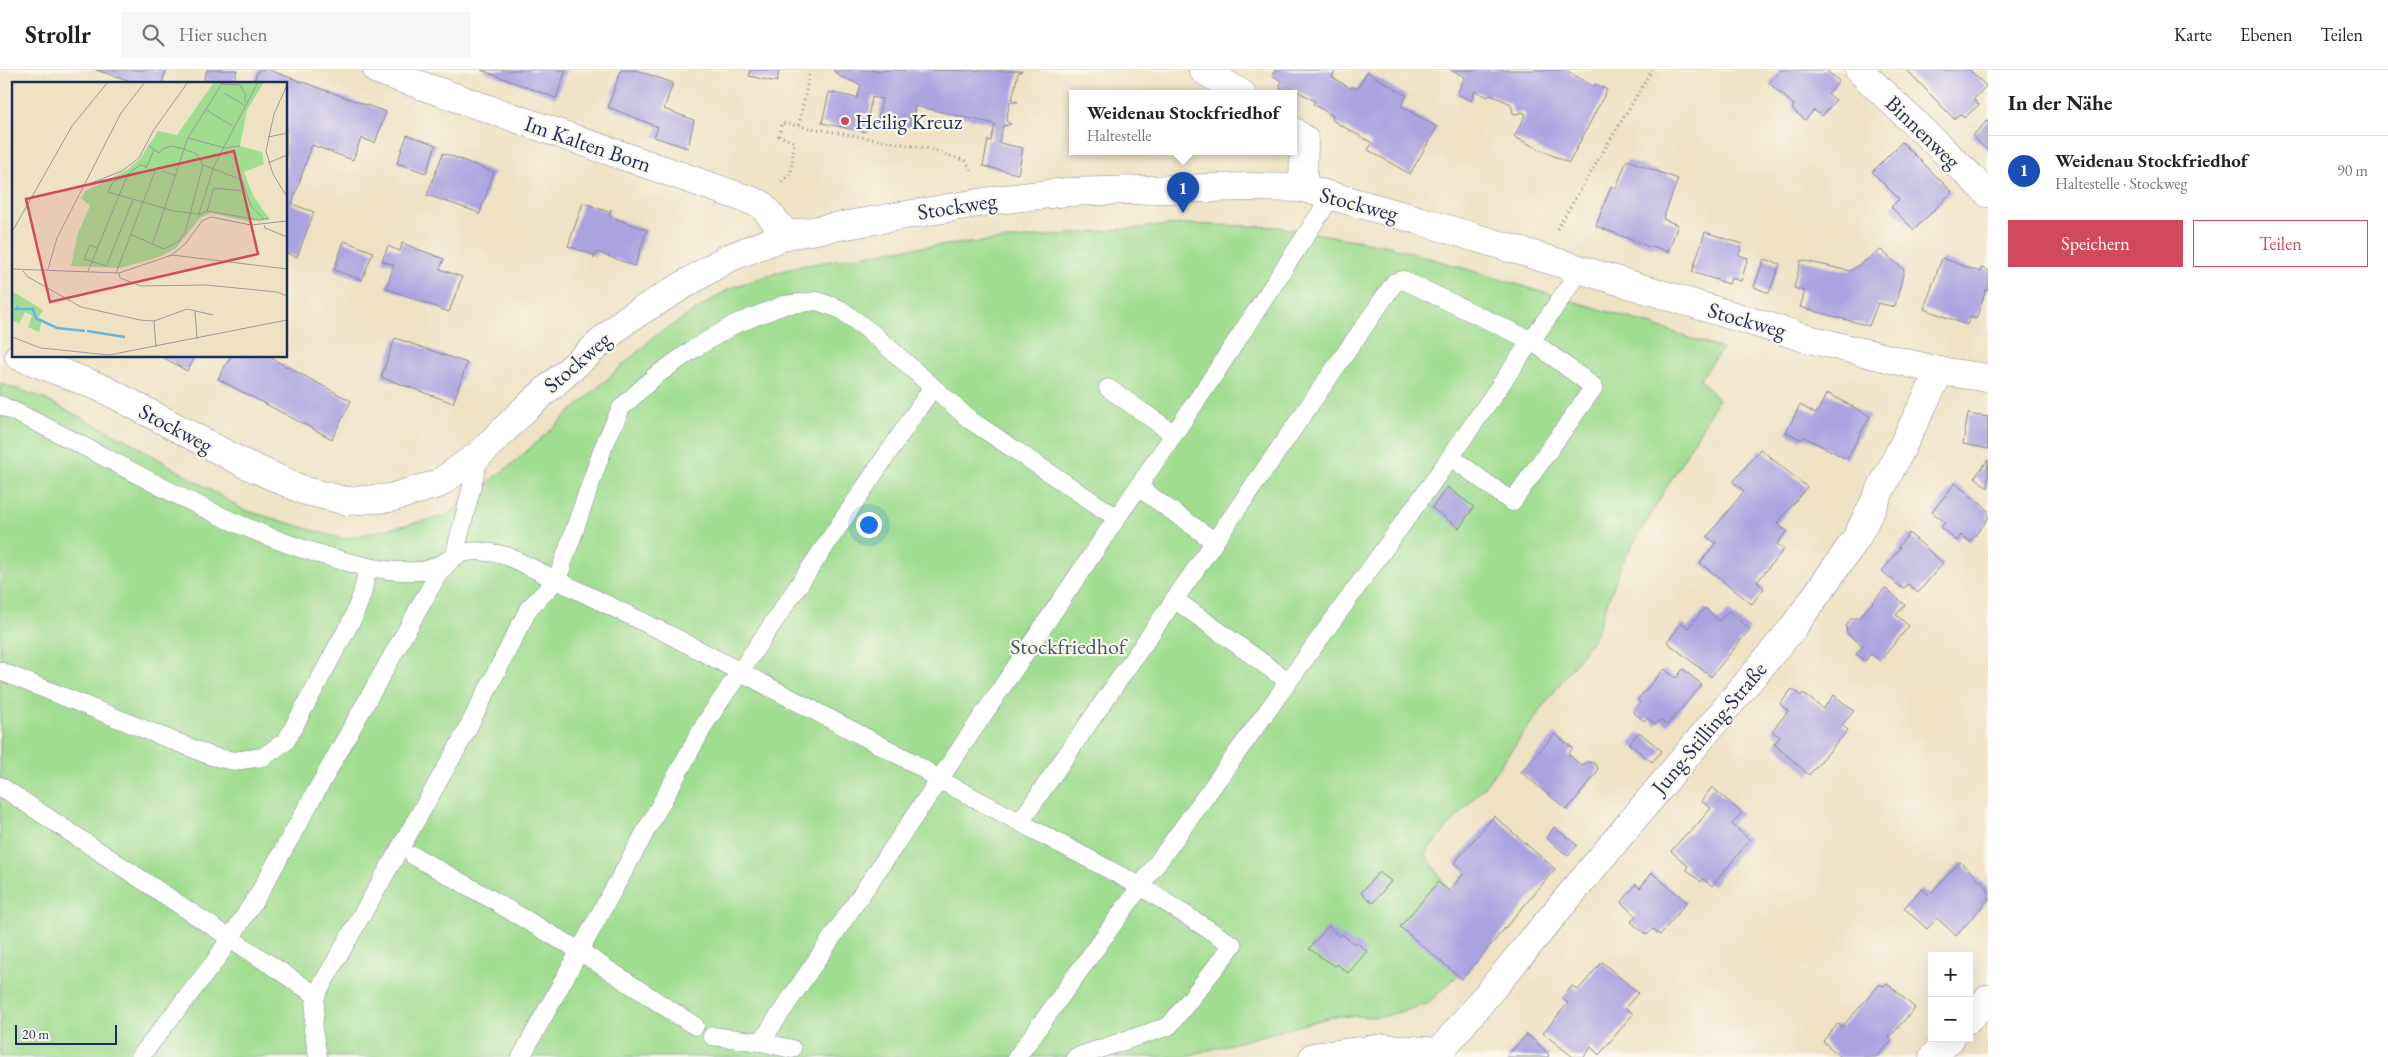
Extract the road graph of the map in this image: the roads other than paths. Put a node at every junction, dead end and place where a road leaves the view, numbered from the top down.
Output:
1 (377, 70) edge
2 (1204, 70) edge
3 (1859, 70) edge
4 (1236, 90) edge
5 (1297, 134) edge
6 (1303, 188) junction
7 (1988, 193) edge
8 (1331, 197) junction
9 (787, 235) junction
10 (1580, 271) junction
11 (1532, 341) junction
12 (0, 349) edge
13 (12, 353) edge
14 (24, 358) edge
15 (1940, 371) junction
16 (1988, 378) edge
17 (932, 388) junction
18 (1108, 388) dead end
19 (0, 405) edge
20 (1174, 434) junction
21 (480, 454) junction
22 (1451, 457) junction
23 (1138, 487) junction
24 (1118, 518) junction
25 (1214, 541) junction
26 (454, 558) junction
27 (368, 568) junction
28 (557, 580) junction
29 (1174, 599) junction
30 (0, 672) edge
31 (740, 672) junction
32 (1288, 681) junction
33 (940, 780) junction
34 (0, 786) edge
35 (1020, 822) junction
36 (414, 856) dead end
37 (1140, 886) junction
38 (229, 939) junction
39 (571, 946) junction
40 (316, 995) junction
41 (1988, 999) edge
42 (1973, 1015) edge
43 (695, 1026) dead end
44 (712, 1036) dead end
45 (761, 1042) junction
46 (1947, 1042) edge
47 (800, 1054) edge
48 (1437, 1054) edge
49 (140, 1057) edge
50 (318, 1057) edge
51 (521, 1057) edge
52 (1017, 1057) edge
53 (1076, 1057) edge
54 (1313, 1057) edge
55 (1933, 1057) edge

1 - 9 street, Im Kalten Born
2 - 4 street
3 - 7 street, Binnenweg
5 - 6 street
6 - 8 street, Stockweg
6 - 9 street, Stockweg
8 - 10 street, Stockweg
8 - 20 lane
9 - 21 street, Stockweg
10 - 11 lane
10 - 15 street, Stockweg
11 - 22 lane
11 - 22 lane
11 - 25 lane
12 - 13 street
14 - 21 street, Stockweg
15 - 16 street, Stockweg
15 - 48 street, Jung-Stilling-Straße
17 - 24 lane
17 - 28 lane
17 - 31 lane
18 - 20 lane
19 - 27 lane
20 - 23 lane
21 - 26 lane
22 - 32 lane
23 - 24 lane
23 - 25 lane
24 - 33 lane
25 - 29 lane
26 - 27 lane
26 - 28 lane
26 - 38 lane
27 - 30 lane
28 - 31 lane
28 - 40 lane
29 - 32 lane
29 - 35 lane
31 - 33 lane
31 - 39 lane
32 - 37 lane
33 - 35 lane
33 - 45 lane
34 - 38 lane
35 - 37 lane
36 - 39 lane
37 - 52 lane
37 - 53 lane
38 - 40 lane
38 - 49 lane
39 - 43 lane
39 - 51 lane
40 - 50 lane
41 - 42 street
44 - 45 lane
45 - 47 lane
46 - 55 street
48 - 54 street

